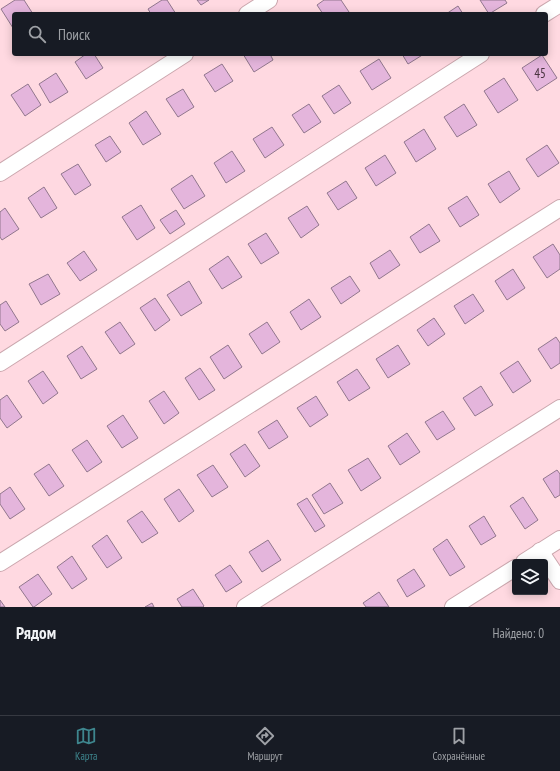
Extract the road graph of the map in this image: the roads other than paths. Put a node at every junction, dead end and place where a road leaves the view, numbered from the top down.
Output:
1 (269, 0) edge
2 (560, 4) edge
3 (250, 12) edge
4 (547, 12) edge
5 (182, 56) edge
6 (478, 56) edge
7 (0, 173) edge
8 (560, 208) edge
9 (0, 363) edge
10 (560, 408) edge
11 (560, 539) edge
12 (540, 551) junction
13 (528, 559) edge
14 (0, 563) edge
15 (512, 570) edge
16 (560, 581) edge
17 (245, 607) edge
18 (453, 607) edge

1 - 3 street
2 - 4 street
5 - 7 street
6 - 9 street
8 - 14 street
10 - 17 street
11 - 12 street
12 - 13 street
12 - 16 street
15 - 18 street

